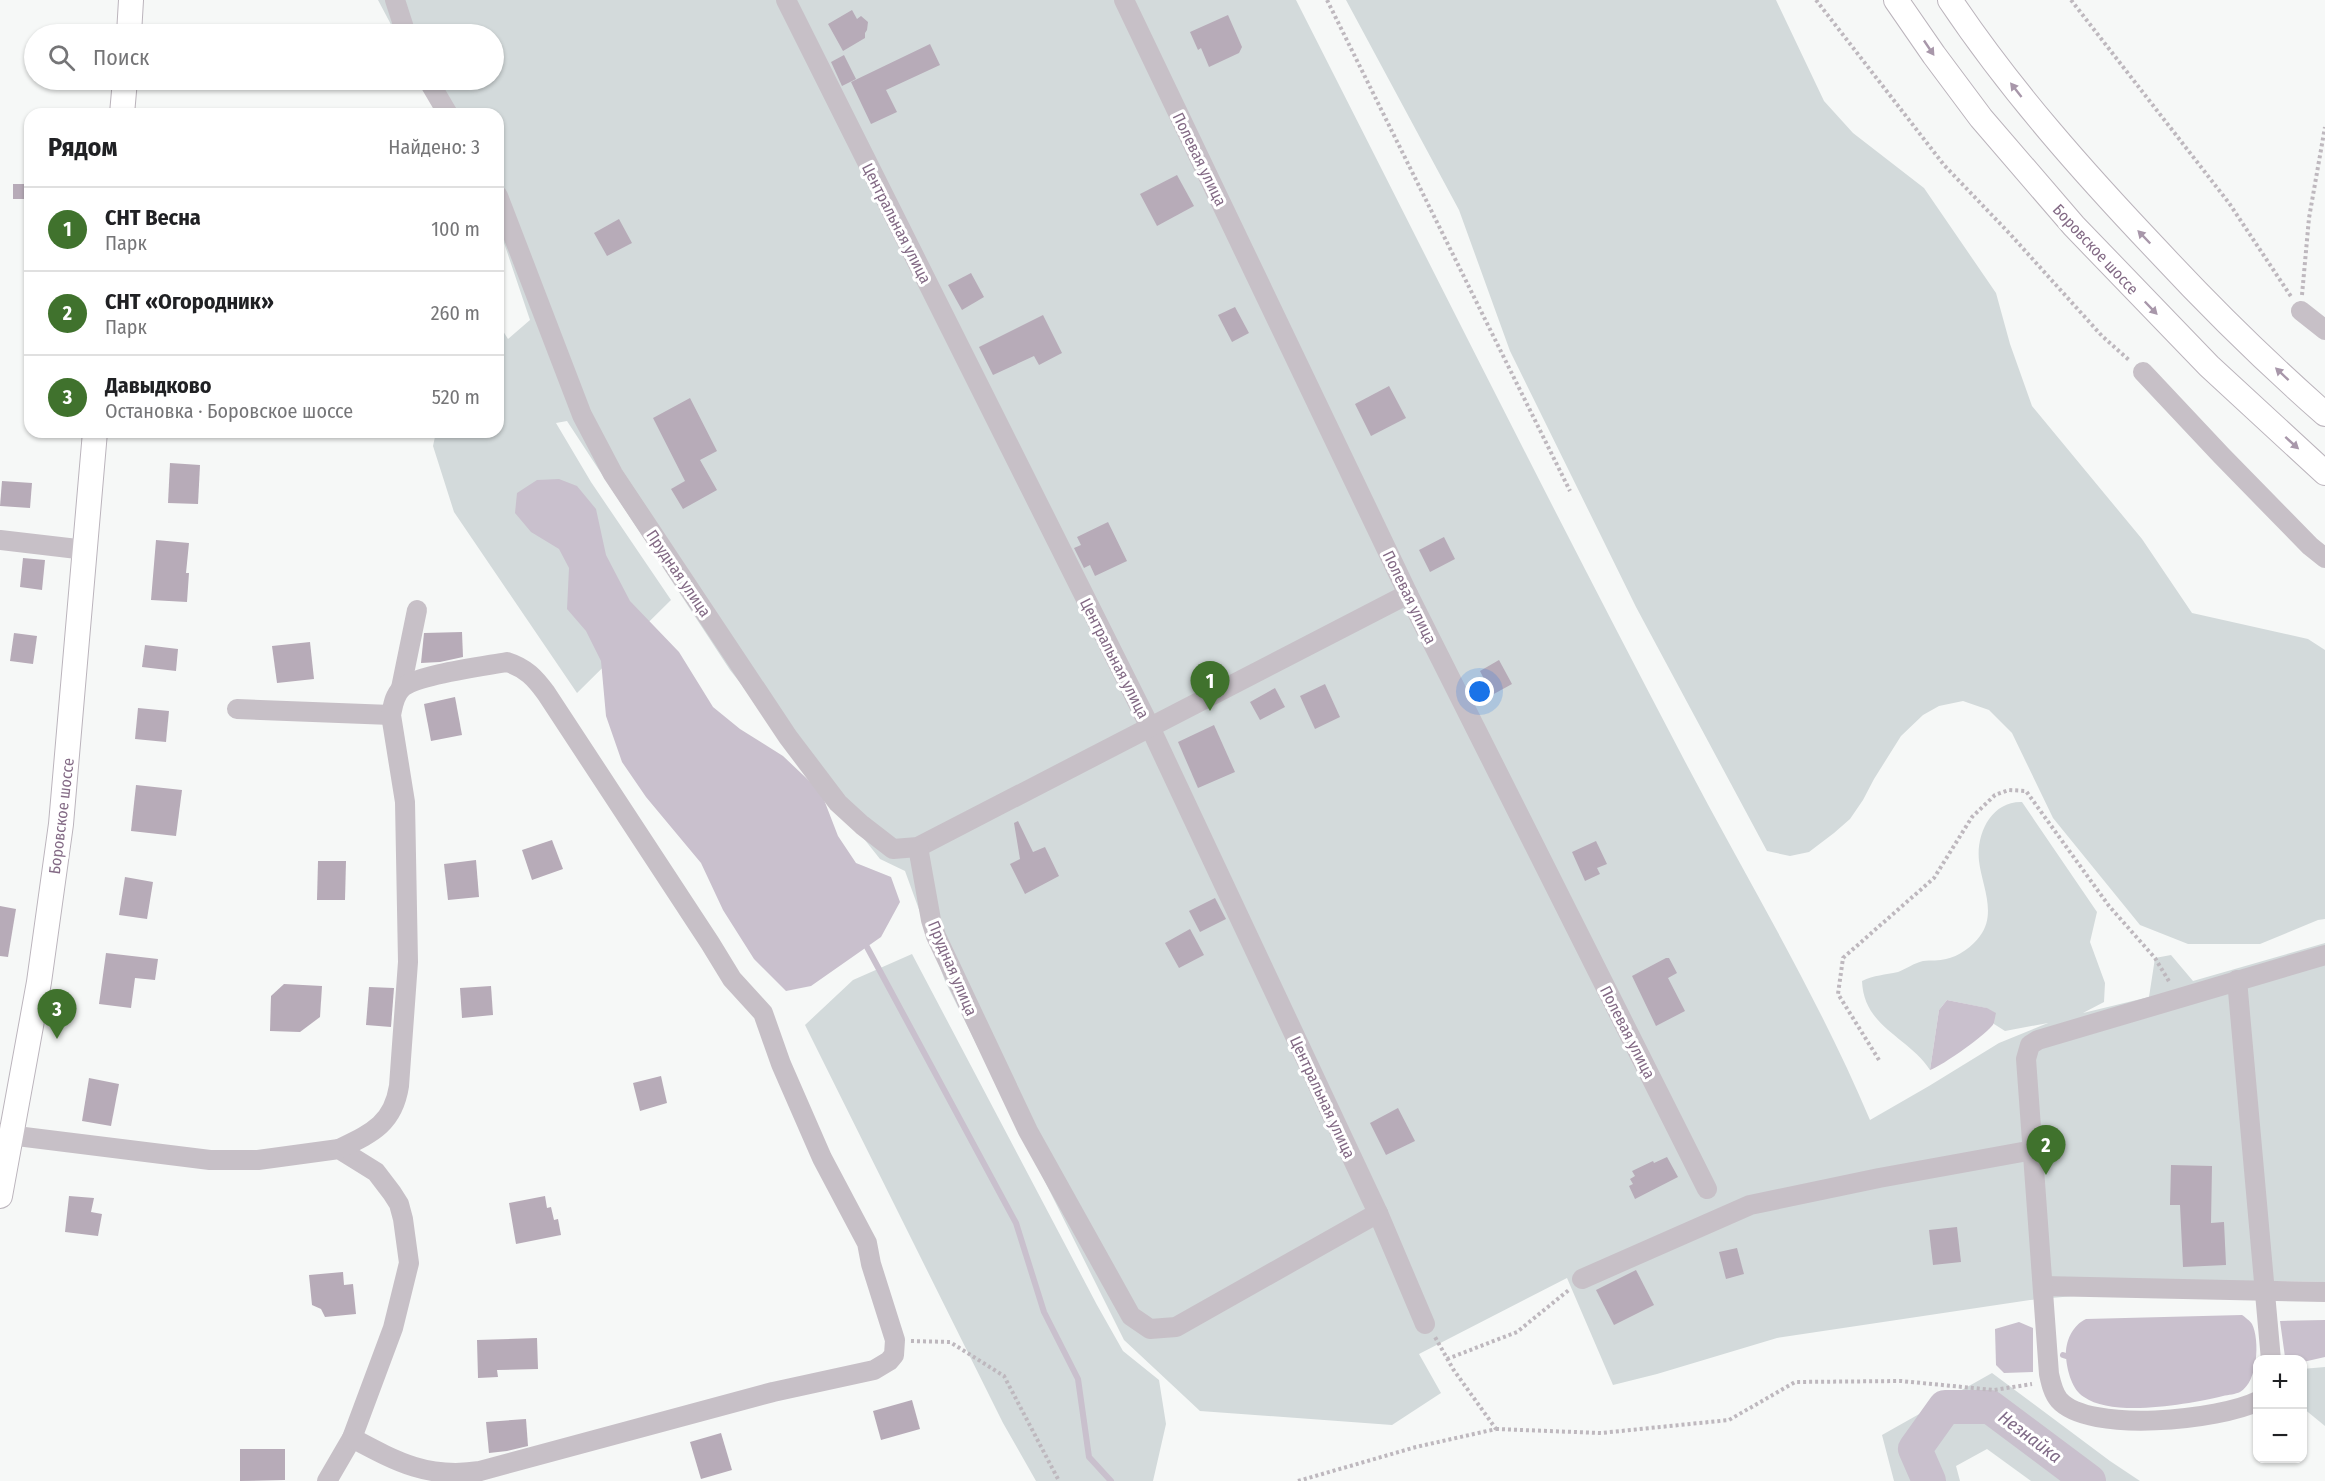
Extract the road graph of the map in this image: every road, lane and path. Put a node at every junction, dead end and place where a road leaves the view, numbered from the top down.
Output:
1 (131, 0) edge
2 (395, 0) edge
3 (786, 0) edge
4 (1124, 0) edge
5 (1327, 0) edge
6 (1816, 0) edge
7 (1896, 0) edge
8 (1950, 0) edge
9 (2071, 0) edge
10 (130, 24) edge
11 (403, 24) edge
12 (124, 90) edge
13 (434, 90) edge
14 (123, 108) edge
15 (444, 108) edge
16 (2325, 127) edge
17 (504, 212) edge
18 (2301, 311) junction
19 (2325, 330) edge
20 (2144, 372) joint
21 (2325, 414) edge
22 (95, 438) edge
23 (2325, 473) edge
24 (1570, 491) dead end
25 (0, 540) edge
26 (86, 550) junction
27 (2325, 558) edge
28 (1408, 594) junction
29 (417, 610) dead end
30 (401, 688) junction
31 (237, 709) dead end
32 (391, 716) junction
33 (1150, 727) junction
34 (918, 847) junction
35 (2325, 955) edge
36 (2237, 980) junction
37 (2179, 996) junction
38 (1880, 1060) dead end
39 (5, 1135) edge
40 (339, 1149) junction
41 (2033, 1150) junction
42 (1707, 1189) dead end
43 (0, 1196) edge
44 (1377, 1213) junction
45 (1582, 1279) joint
46 (2043, 1286) junction
47 (2266, 1292) junction
48 (2325, 1292) edge
49 (1425, 1324) joint
50 (895, 1340) junction
51 (2271, 1355) edge
52 (1447, 1359) junction
53 (2051, 1380) junction
54 (2253, 1403) edge
55 (1496, 1429) junction
56 (352, 1438) junction
57 (327, 1481) edge
58 (1059, 1481) edge
59 (1298, 1481) edge

1 - 10 main road
2 - 11 street
3 - 33 street, Центральная улица
4 - 28 street, Полевая улица
5 - 24 path
6 - 20 path
7 -> 23 main road, Боровское шоссе
21 -> 8 main road
9 - 18 path
12 - 14 main road
13 - 15 street
16 - 18 path
17 - 34 street, Прудная улица
18 - 19 street
20 - 27 street
22 - 26 main road, Боровское шоссе
25 - 26 street
26 - 39 main road, Боровское шоссе
28 - 33 street
28 - 42 street, Полевая улица
29 - 30 street
30 - 32 street
30 - 50 street
31 - 32 street
32 - 40 street
33 - 34 street
33 - 44 street, Центральная улица
34 - 44 street, Прудная улица
35 - 36 street
36 - 37 street
36 - 47 street
37 - 38 path
37 - 41 street
39 - 40 street
39 - 43 main road, Боровское шоссе
40 - 56 street
41 - 45 street
41 - 46 street
44 - 49 street, Центральная улица
45 - 52 path
46 - 47 street
46 - 53 street
47 - 48 street
47 - 51 street
49 - 52 path
50 - 56 street
50 - 58 path
52 - 55 path
53 - 54 street
53 - 55 path
55 - 59 path
56 - 57 street

